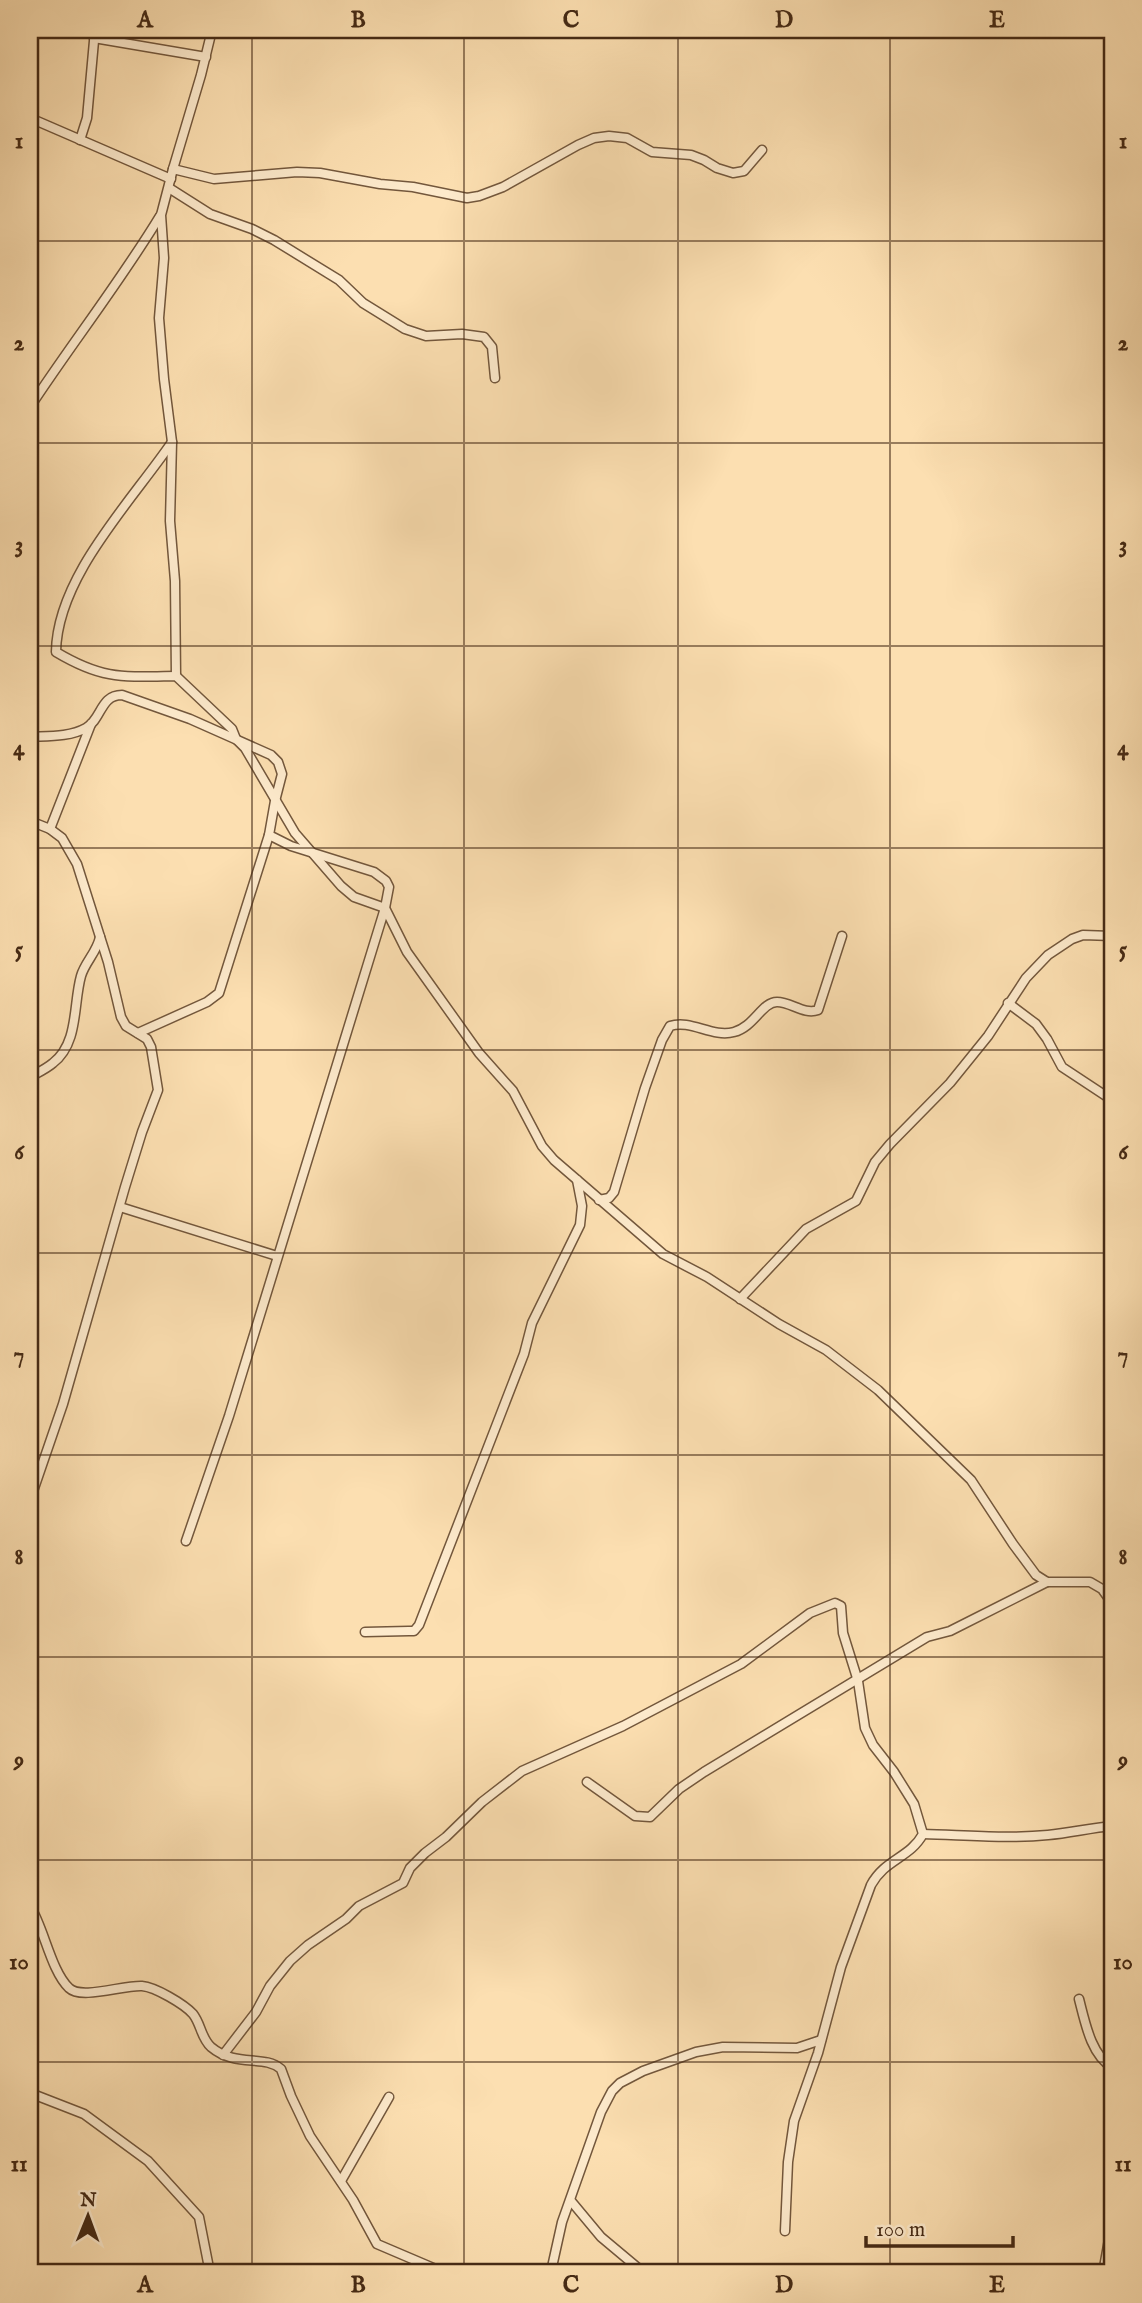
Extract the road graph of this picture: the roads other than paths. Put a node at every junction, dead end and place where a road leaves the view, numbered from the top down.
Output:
1 (212, 30) edge
2 (95, 34) edge
3 (206, 57) junction
4 (30, 118) edge
5 (80, 140) junction
6 (762, 150) dead end
7 (173, 169) junction
8 (170, 184) junction
9 (161, 215) junction
10 (495, 378) dead end
11 (30, 407) edge
12 (172, 442) junction
13 (176, 676) junction
14 (91, 724) junction
15 (30, 737) edge
16 (236, 739) junction
17 (275, 801) junction
18 (30, 821) edge
19 (50, 829) junction
20 (269, 835) junction
21 (312, 852) junction
22 (385, 908) junction
23 (100, 935) junction
24 (842, 936) dead end
25 (1112, 936) edge
26 (1008, 1003) junction
27 (138, 1033) junction
28 (30, 1077) edge
29 (1112, 1100) edge
30 (577, 1180) junction
31 (599, 1200) junction
32 (120, 1207) junction
33 (278, 1256) junction
34 (740, 1299) junction
35 (30, 1500) edge
36 (186, 1541) dead end
37 (1046, 1582) junction
38 (1112, 1603) edge
39 (365, 1632) dead end
40 (858, 1681) junction
41 (587, 1782) dead end
42 (1112, 1826) edge
43 (923, 1834) junction
44 (30, 1906) edge
45 (1079, 1999) dead end
46 (821, 2040) junction
47 (223, 2055) junction
48 (1112, 2067) edge
49 (30, 2093) edge
50 (389, 2097) dead end
51 (341, 2181) junction
52 (570, 2201) junction
53 (1112, 2223) edge
54 (785, 2231) dead end
55 (438, 2270) dead end
56 (210, 2273) edge
57 (546, 2273) edge
58 (644, 2273) edge
59 (1103, 2273) edge

1 - 3 street
2 - 3 street
2 - 5 street
3 - 7 street
4 - 5 street
5 - 8 street
6 - 7 street
7 - 8 street
8 - 9 street
8 - 10 street
9 - 11 street
9 - 12 street
12 - 13 street
12 - 13 street
13 - 16 street
14 - 15 street
14 - 16 street
14 - 19 street
16 - 17 street
16 - 17 street
17 - 20 street
17 - 21 street
18 - 19 street
19 - 23 street
20 - 21 street
20 - 27 street
21 - 22 street
21 - 22 street
22 - 30 street
22 - 33 street
23 - 27 street
23 - 28 street
24 - 31 street
25 - 26 street
26 - 29 street
26 - 34 street
27 - 32 street
30 - 31 street
30 - 39 street
31 - 34 street
32 - 33 street
32 - 35 street
33 - 36 street
34 - 37 street
37 - 38 street
37 - 40 street
40 - 41 street
40 - 43 street
40 - 47 street
42 - 43 street
43 - 46 street
44 - 47 street
45 - 48 street
46 - 52 street
46 - 54 street
47 - 51 street
49 - 56 street
50 - 51 street
51 - 55 street
52 - 57 street
52 - 58 street
53 - 59 street

